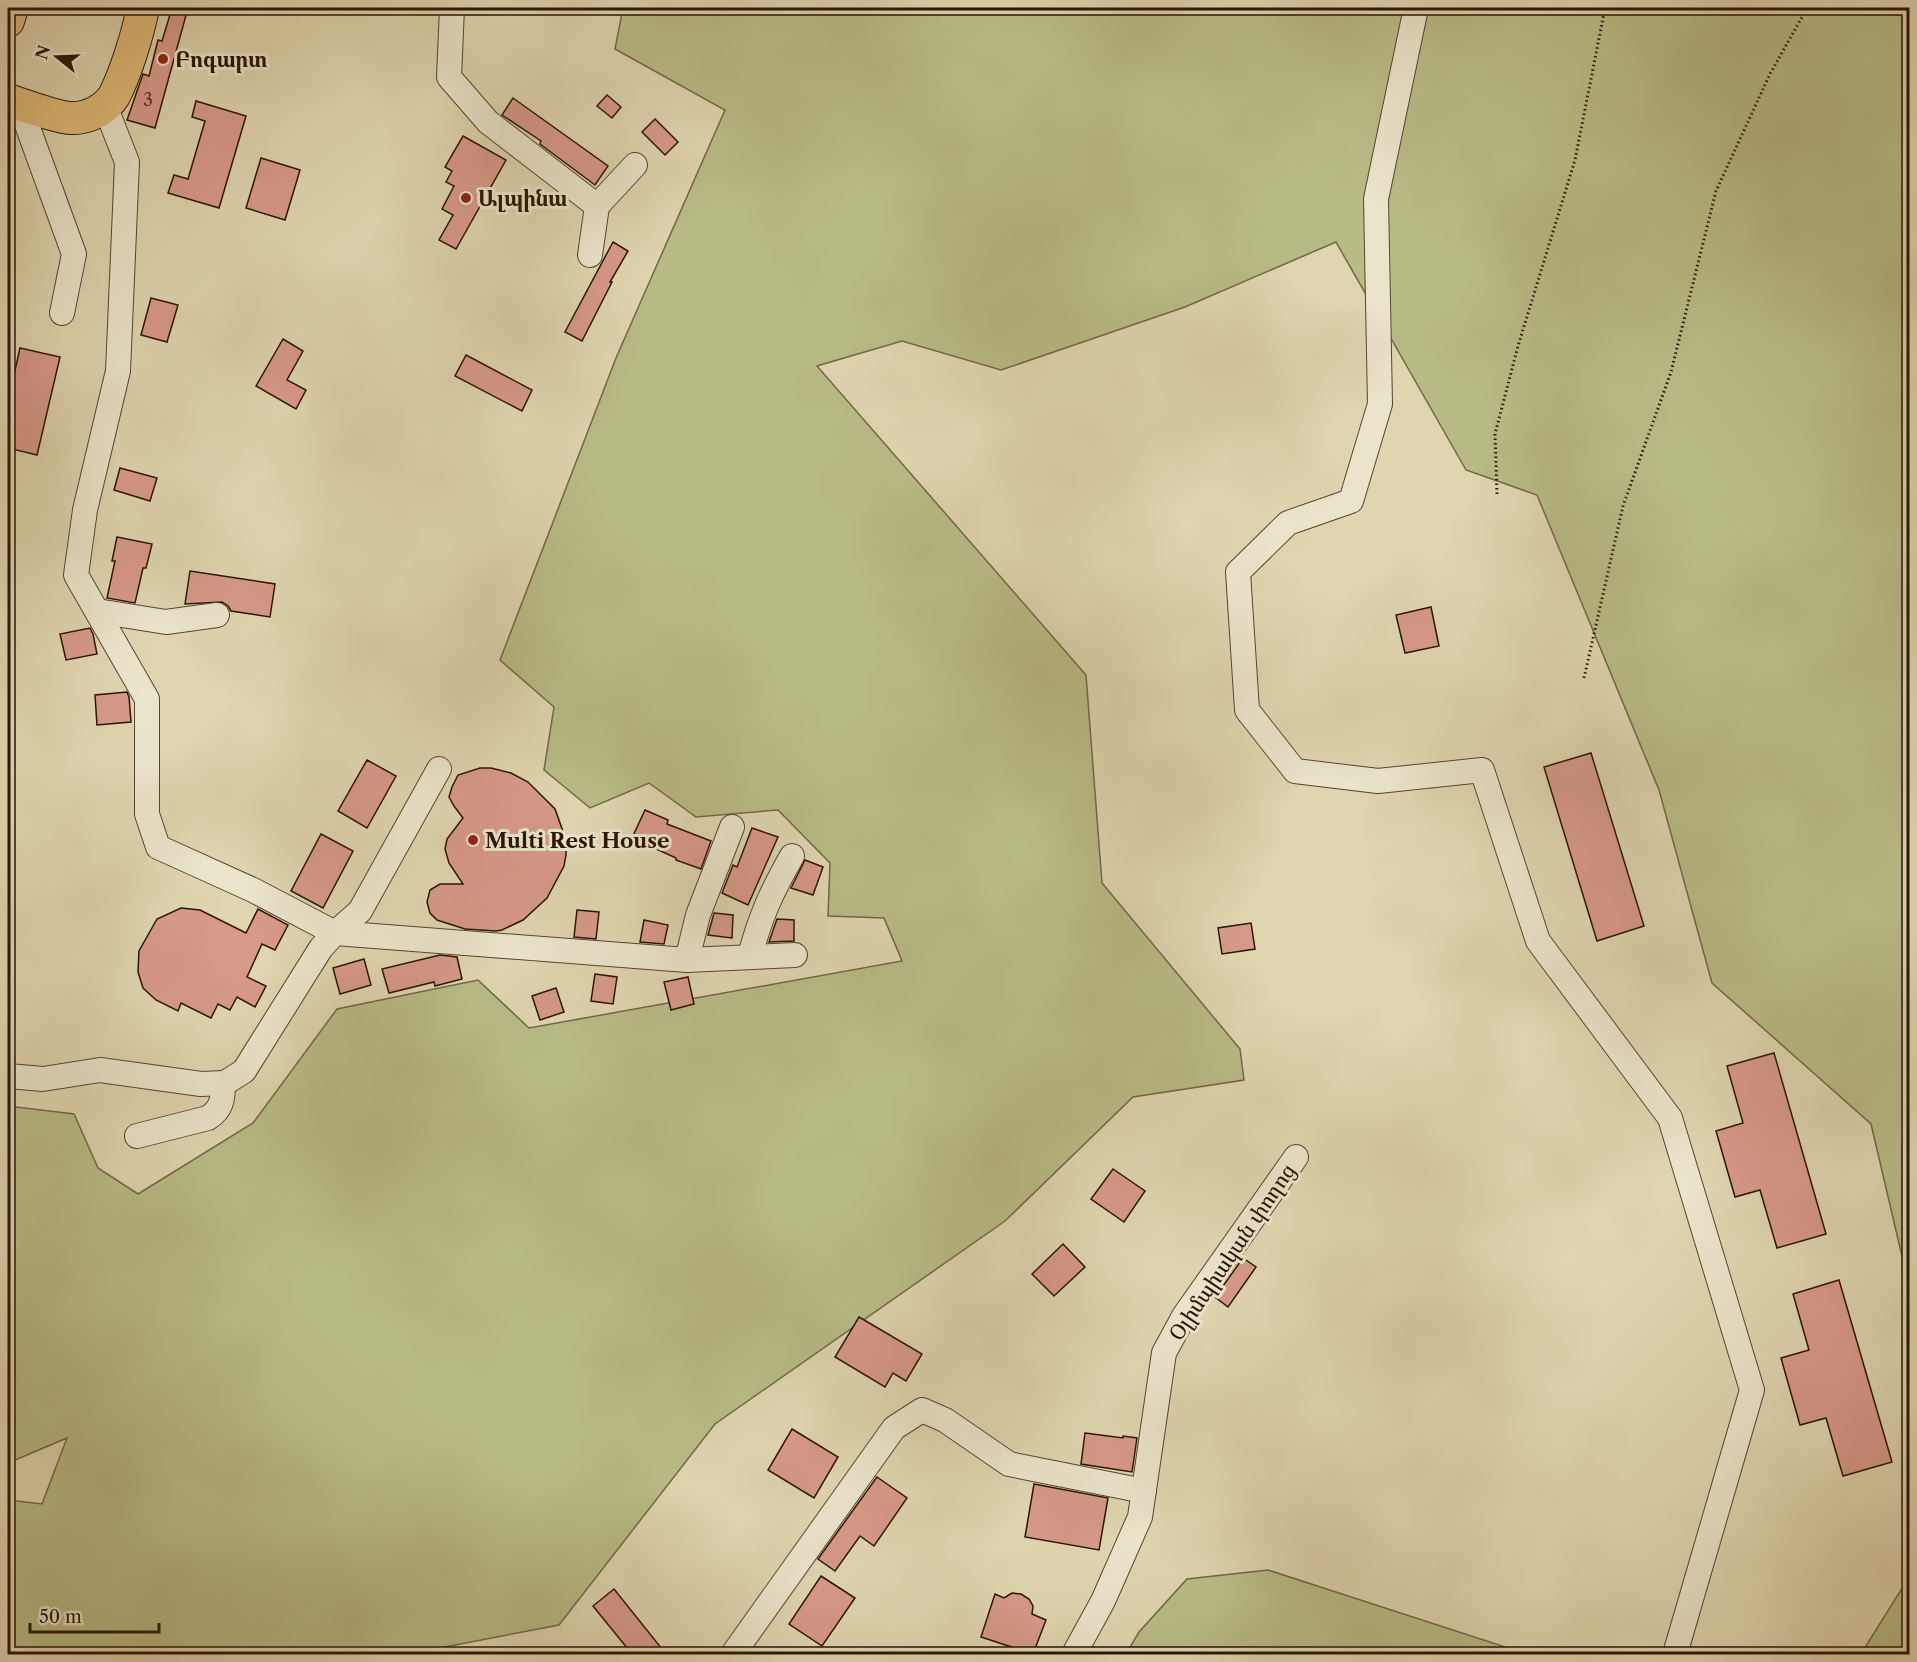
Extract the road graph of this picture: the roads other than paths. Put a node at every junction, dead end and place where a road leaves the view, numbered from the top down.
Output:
1 (12, 8) edge
2 (143, 8) edge
3 (452, 8) edge
4 (1416, 8) edge
5 (8, 21) edge
6 (13, 102) edge
7 (105, 106) junction
8 (635, 165) dead end
9 (597, 206) junction
10 (590, 255) dead end
11 (62, 313) dead end
12 (97, 611) junction
13 (217, 615) dead end
14 (439, 769) dead end
15 (732, 827) dead end
16 (792, 856) dead end
17 (335, 933) junction
18 (795, 955) dead end
19 (750, 956) junction
20 (687, 960) junction
21 (8, 1076) edge
22 (223, 1083) junction
23 (137, 1136) dead end
24 (1296, 1157) dead end
25 (1144, 1491) junction
26 (733, 1654) edge
27 (1074, 1654) edge
28 (1675, 1654) edge

1 - 5 main road
2 - 7 main road
3 - 9 street
4 - 28 street
6 - 7 main road
6 - 11 street
7 - 12 street
8 - 9 street
9 - 10 street
12 - 13 street
12 - 17 street
14 - 17 street
15 - 20 street
16 - 19 street
17 - 20 street
17 - 22 street
18 - 19 street
19 - 20 street
21 - 22 street
22 - 23 street
24 - 25 street, Օլիմպիական փողոց
25 - 26 street
25 - 27 street, Օլիմպիական փողոց

